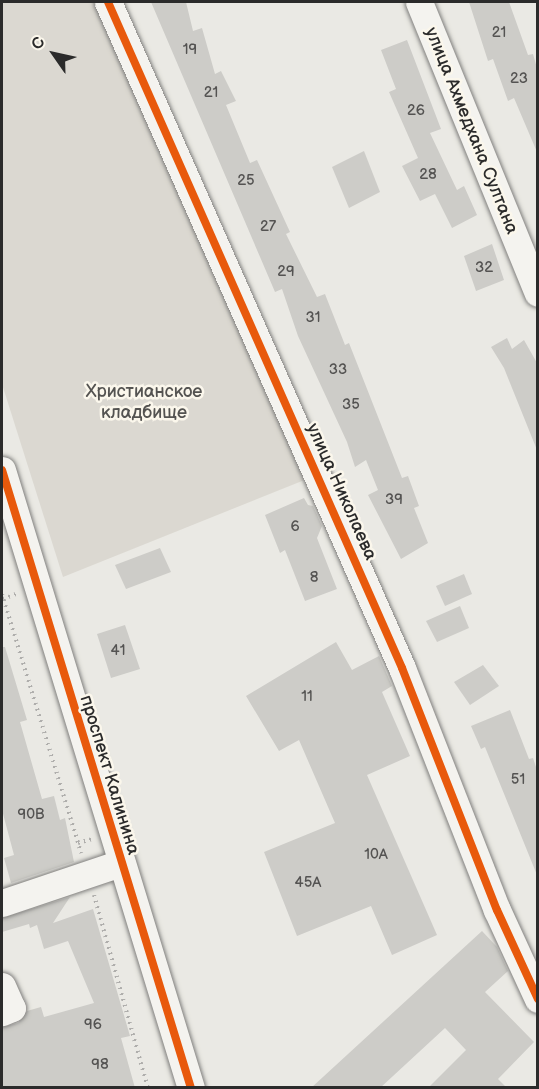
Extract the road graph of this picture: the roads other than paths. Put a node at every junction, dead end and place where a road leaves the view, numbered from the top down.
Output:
1 (108, 2) edge
2 (419, 2) edge
3 (537, 293) edge
4 (2, 470) edge
5 (13, 553) edge
6 (121, 863) junction
7 (2, 903) edge
8 (2, 986) edge
9 (537, 999) edge
10 (2, 1012) edge
11 (191, 1088) edge

1 - 9 street, улица Николаева
2 - 3 street, улица Ахмедхана Султана
4 - 5 street, проспект Калинина
5 - 6 street, проспект Калинина
6 - 7 street
6 - 11 street, проспект Калинина
8 - 10 street

